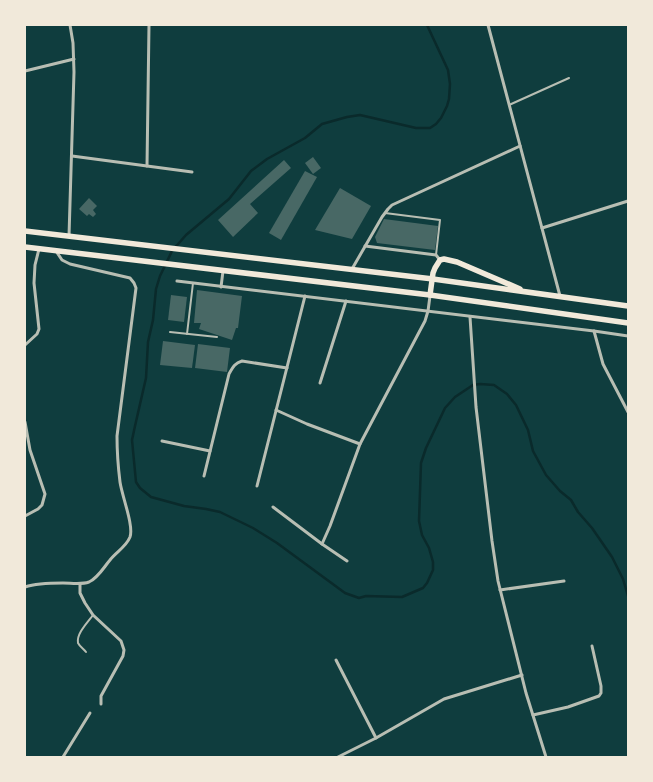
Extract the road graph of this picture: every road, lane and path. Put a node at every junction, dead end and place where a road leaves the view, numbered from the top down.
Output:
1 (70, 25) edge
2 (149, 25) edge
3 (489, 26) edge
4 (74, 59) junction
5 (25, 71) edge
6 (569, 78) dead end
7 (509, 105) junction
8 (520, 146) junction
9 (72, 156) junction
10 (147, 166) junction
11 (192, 172) dead end
12 (628, 201) edge
13 (385, 213) junction
14 (542, 228) junction
15 (25, 231) edge
16 (70, 236) junction
17 (365, 246) junction
18 (25, 247) edge
19 (39, 249) junction
20 (56, 251) junction
21 (438, 257) junction
22 (352, 269) junction
23 (223, 271) junction
24 (433, 279) junction
25 (177, 281) dead end
26 (193, 283) junction
27 (221, 287) junction
28 (529, 292) junction
29 (430, 295) junction
30 (305, 296) junction
31 (560, 297) junction
32 (346, 301) junction
33 (628, 306) edge
34 (428, 311) junction
35 (470, 317) junction
36 (628, 323) edge
37 (594, 331) junction
38 (170, 332) dead end
39 (187, 334) junction
40 (628, 336) edge
41 (217, 337) dead end
42 (25, 345) edge
43 (287, 368) junction
44 (320, 384) dead end
45 (276, 410) junction
46 (628, 412) edge
47 (25, 422) edge
48 (162, 441) dead end
49 (360, 444) junction
50 (210, 452) junction
51 (204, 476) dead end
52 (257, 486) dead end
53 (273, 508) dead end
54 (25, 516) edge
55 (322, 544) junction
56 (347, 561) dead end
57 (564, 581) dead end
58 (80, 584) junction
59 (25, 587) edge
60 (500, 590) junction
61 (94, 615) junction
62 (592, 646) dead end
63 (86, 652) dead end
64 (336, 660) dead end
65 (522, 675) junction
66 (101, 704) dead end
67 (90, 713) dead end
68 (533, 715) junction
69 (376, 738) junction
70 (63, 757) edge
71 (338, 757) edge
72 (546, 757) edge

1 - 4 street
2 - 10 street
3 - 7 street
4 - 5 street
4 - 9 street
6 - 7 lane
7 - 8 street
8 - 13 street
8 - 14 street
9 - 10 street
9 - 16 street
10 - 11 street
12 - 14 street
13 - 17 street
13 - 21 lane
14 - 31 street
15 - 16 highway
16 - 22 highway
17 - 21 street
17 - 22 street
18 - 19 highway
19 - 20 highway
19 - 42 street
20 - 23 highway
20 - 58 street
21 - 24 highway
21 - 28 highway
22 - 24 highway
23 - 27 street
23 - 29 highway
24 - 28 highway
24 - 29 highway
25 - 26 street
26 - 27 street
26 - 39 lane
27 - 30 street
28 - 31 highway
29 - 34 street
29 - 36 highway
30 - 32 street
30 - 43 street
31 - 33 highway
32 - 34 street
32 - 44 street
34 - 35 street
34 - 49 street
35 - 37 street
35 - 60 street
37 - 40 street
37 - 46 street
38 - 39 lane
39 - 41 lane
43 - 45 street
43 - 50 street
45 - 49 street
45 - 52 street
47 - 54 street
48 - 50 street
49 - 55 street
50 - 51 street
53 - 55 street
55 - 56 street
57 - 60 street
58 - 59 street
58 - 61 street
60 - 65 street
61 - 63 lane
61 - 66 street
62 - 68 street
64 - 69 street
65 - 68 street
65 - 69 street
67 - 70 street
68 - 72 street
69 - 71 street

